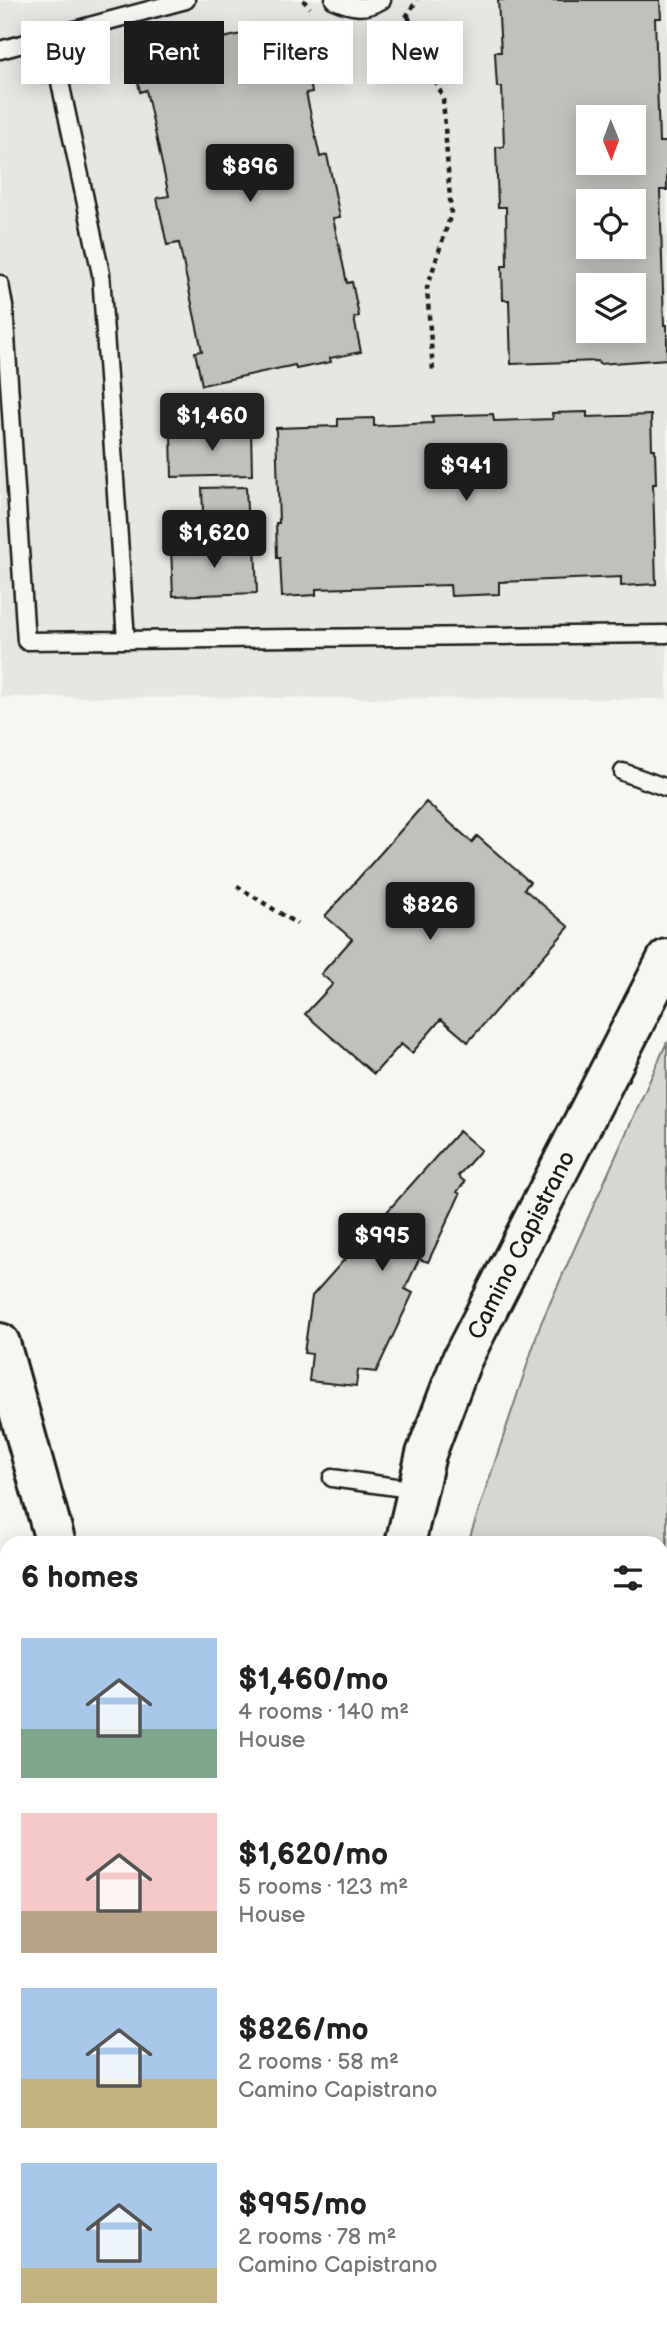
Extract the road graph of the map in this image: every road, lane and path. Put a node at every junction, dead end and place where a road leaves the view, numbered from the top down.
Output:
1 (186, 0) edge
2 (334, 0) edge
3 (382, 0) edge
4 (408, 16) dead end
5 (104, 21) edge
6 (21, 44) edge
7 (0, 50) edge
8 (60, 84) edge
9 (0, 284) edge
10 (433, 371) dead end
11 (667, 634) edge
12 (126, 640) junction
13 (623, 772) dead end
14 (667, 788) edge
15 (237, 887) dead end
16 (297, 925) dead end
17 (667, 959) edge
18 (0, 1343) edge
19 (332, 1478) dead end
20 (417, 1490) junction
21 (54, 1536) edge
22 (407, 1536) edge

1 - 5 lane
2 - 3 lane
4 - 10 path
6 - 7 lane
8 - 12 lane
9 - 12 lane
11 - 12 lane
13 - 14 lane
15 - 16 path
17 - 20 main road, Camino Capistrano
18 - 21 main road
19 - 20 lane
20 - 22 main road, Camino Capistrano

